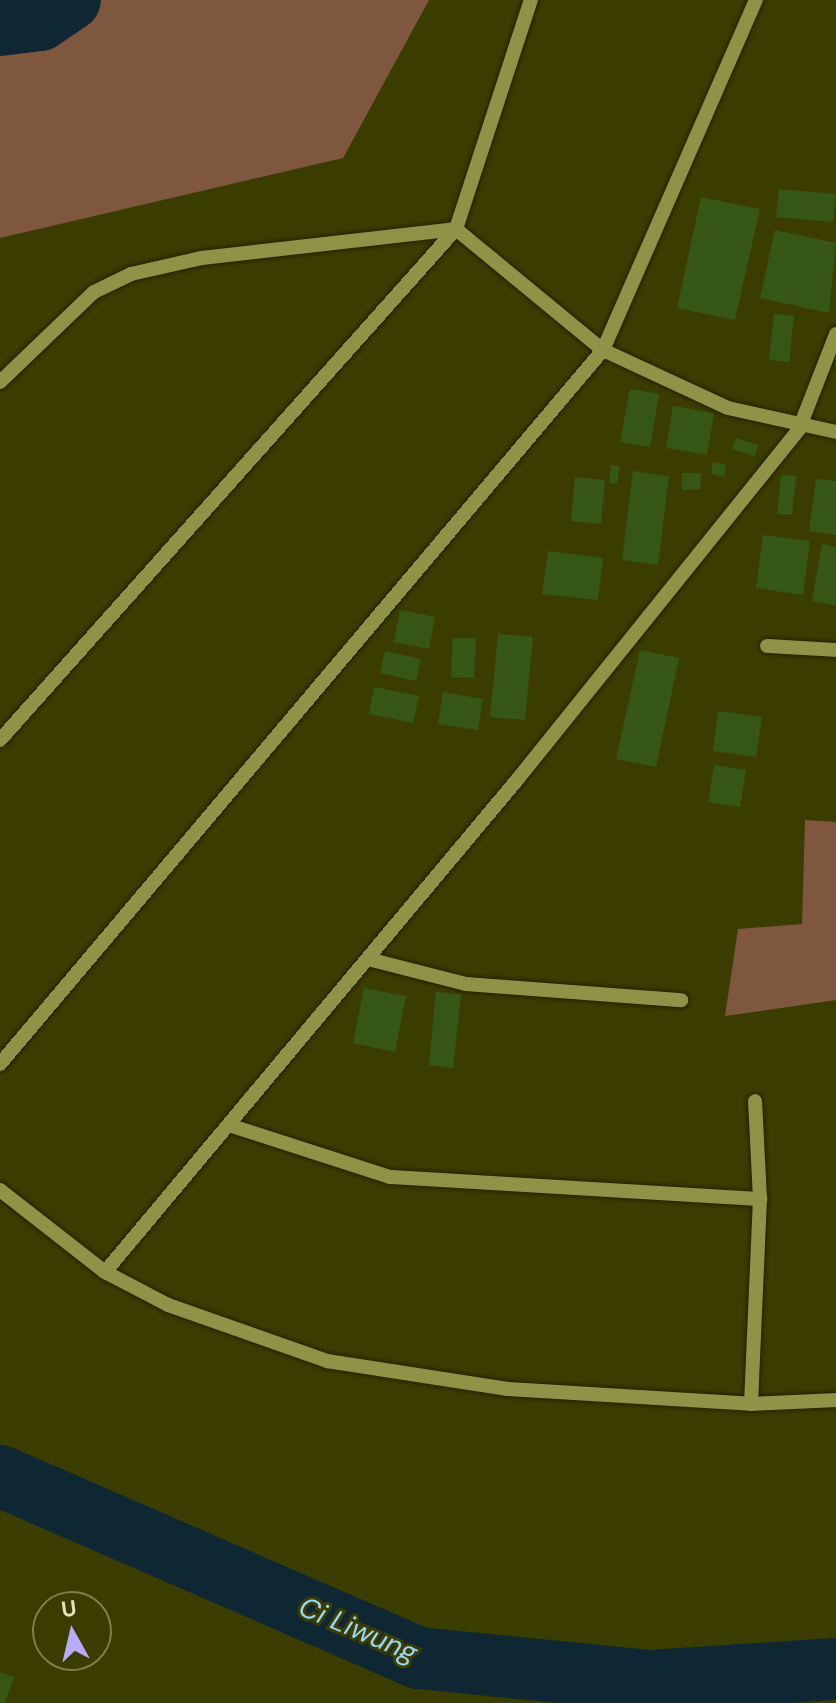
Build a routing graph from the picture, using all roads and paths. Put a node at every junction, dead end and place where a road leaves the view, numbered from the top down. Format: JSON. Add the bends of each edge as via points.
{"nodes":[{"id":1,"x":531,"y":0,"type":"edge"},
{"id":2,"x":756,"y":0,"type":"edge"},
{"id":3,"x":456,"y":229,"type":"junction"},
{"id":4,"x":836,"y":334,"type":"edge"},
{"id":5,"x":603,"y":350,"type":"junction"},
{"id":6,"x":0,"y":382,"type":"edge"},
{"id":7,"x":799,"y":429,"type":"junction"},
{"id":8,"x":836,"y":432,"type":"edge"},
{"id":9,"x":767,"y":646,"type":"dead end"},
{"id":10,"x":836,"y":650,"type":"edge"},
{"id":11,"x":0,"y":740,"type":"edge"},
{"id":12,"x":368,"y":959,"type":"junction"},
{"id":13,"x":681,"y":1000,"type":"dead end"},
{"id":14,"x":0,"y":1064,"type":"edge"},
{"id":15,"x":755,"y":1101,"type":"dead end"},
{"id":16,"x":232,"y":1126,"type":"junction"},
{"id":17,"x":0,"y":1190,"type":"edge"},
{"id":18,"x":760,"y":1199,"type":"junction"},
{"id":19,"x":105,"y":1272,"type":"junction"},
{"id":20,"x":836,"y":1400,"type":"edge"},
{"id":21,"x":751,"y":1404,"type":"junction"}],
"edges":[{"from":1,"to":3,"type":"street"},
{"from":2,"to":5,"type":"street"},
{"from":3,"to":5,"type":"street"},
{"from":3,"to":6,"type":"street","via":[[202,258],[131,274],[94,292]]},
{"from":3,"to":11,"type":"street"},
{"from":4,"to":7,"type":"street"},
{"from":5,"to":7,"type":"street","via":[[728,408]]},
{"from":5,"to":14,"type":"street"},
{"from":7,"to":8,"type":"street"},
{"from":7,"to":12,"type":"street"},
{"from":9,"to":10,"type":"street"},
{"from":12,"to":13,"type":"street","via":[[466,984]]},
{"from":12,"to":16,"type":"street"},
{"from":15,"to":18,"type":"street"},
{"from":16,"to":18,"type":"street","via":[[390,1177]]},
{"from":16,"to":19,"type":"street"},
{"from":17,"to":19,"type":"street"},
{"from":18,"to":21,"type":"street"},
{"from":19,"to":21,"type":"street","via":[[168,1305],[327,1361],[508,1389]]},
{"from":20,"to":21,"type":"street"}]}
